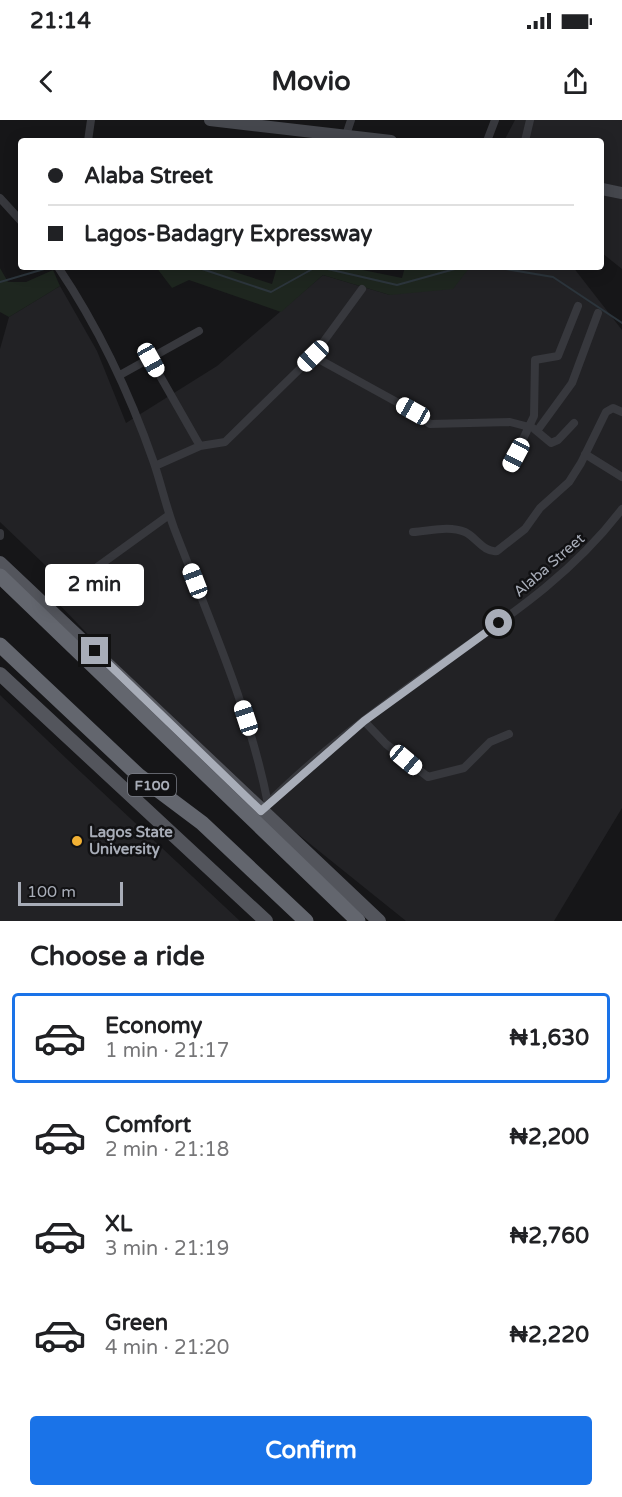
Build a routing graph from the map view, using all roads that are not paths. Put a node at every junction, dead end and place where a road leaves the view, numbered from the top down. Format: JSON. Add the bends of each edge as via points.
{"nodes":[{"id":1,"x":92,"y":120,"type":"edge"},
{"id":2,"x":210,"y":120,"type":"edge"},
{"id":3,"x":351,"y":120,"type":"edge"},
{"id":4,"x":495,"y":120,"type":"edge"},
{"id":5,"x":530,"y":120,"type":"edge"},
{"id":6,"x":346,"y":135,"type":"junction"},
{"id":7,"x":327,"y":137,"type":"edge"},
{"id":8,"x":89,"y":138,"type":"edge"},
{"id":9,"x":368,"y":138,"type":"edge"},
{"id":10,"x":488,"y":138,"type":"edge"},
{"id":11,"x":526,"y":138,"type":"edge"},
{"id":12,"x":604,"y":190,"type":"edge"},
{"id":13,"x":622,"y":194,"type":"edge"},
{"id":14,"x":0,"y":198,"type":"edge"},
{"id":15,"x":18,"y":218,"type":"edge"},
{"id":16,"x":60,"y":270,"type":"edge"},
{"id":17,"x":362,"y":289,"type":"dead end"},
{"id":18,"x":578,"y":306,"type":"dead end"},
{"id":19,"x":598,"y":313,"type":"dead end"},
{"id":20,"x":199,"y":331,"type":"dead end"},
{"id":21,"x":313,"y":356,"type":"junction"},
{"id":22,"x":151,"y":360,"type":"junction"},
{"id":23,"x":120,"y":375,"type":"junction"},
{"id":24,"x":622,"y":411,"type":"edge"},
{"id":25,"x":574,"y":423,"type":"dead end"},
{"id":26,"x":533,"y":429,"type":"junction"},
{"id":27,"x":200,"y":446,"type":"junction"},
{"id":28,"x":585,"y":454,"type":"junction"},
{"id":29,"x":155,"y":466,"type":"junction"},
{"id":30,"x":510,"y":466,"type":"dead end"},
{"id":31,"x":622,"y":477,"type":"edge"},
{"id":32,"x":622,"y":509,"type":"edge"},
{"id":33,"x":169,"y":515,"type":"junction"},
{"id":34,"x":413,"y":532,"type":"dead end"},
{"id":35,"x":0,"y":563,"type":"edge"},
{"id":36,"x":0,"y":576,"type":"edge"},
{"id":37,"x":46,"y":604,"type":"junction"},
{"id":38,"x":0,"y":645,"type":"edge"},
{"id":39,"x":0,"y":674,"type":"edge"},
{"id":40,"x":364,"y":721,"type":"junction"},
{"id":41,"x":509,"y":734,"type":"dead end"},
{"id":42,"x":264,"y":807,"type":"junction"},
{"id":43,"x":267,"y":921,"type":"edge"},
{"id":44,"x":306,"y":921,"type":"edge"},
{"id":45,"x":358,"y":921,"type":"edge"},
{"id":46,"x":379,"y":921,"type":"edge"}],
"edges":[{"from":1,"to":8,"type":"street"},
{"from":2,"to":7,"type":"main road"},
{"from":3,"to":6,"type":"street"},
{"from":4,"to":10,"type":"street"},
{"from":5,"to":11,"type":"street"},
{"from":6,"to":7,"type":"main road"},
{"from":6,"to":9,"type":"main road"},
{"from":12,"to":13,"type":"main road"},
{"from":14,"to":15,"type":"street"},
{"from":16,"to":23,"type":"street"},
{"from":17,"to":21,"type":"street"},
{"from":18,"to":26,"type":"street","via":[[558,356],[535,360]]},
{"from":19,"to":26,"type":"street","via":[[572,383]]},
{"from":20,"to":22,"type":"street"},
{"from":21,"to":26,"type":"street","via":[[430,424],[510,422]]},
{"from":21,"to":27,"type":"street","via":[[225,442]]},
{"from":22,"to":23,"type":"street"},
{"from":22,"to":27,"type":"street"},
{"from":23,"to":29,"type":"street"},
{"from":24,"to":28,"type":"street","via":[[613,408],[606,412]]},
{"from":25,"to":26,"type":"street","via":[[554,443]]},
{"from":26,"to":30,"type":"street"},
{"from":27,"to":29,"type":"street"},
{"from":28,"to":31,"type":"street"},
{"from":28,"to":34,"type":"street","via":[[562,489],[497,552],[457,530]]},
{"from":29,"to":33,"type":"street"},
{"from":32,"to":40,"type":"street","name":"Alaba Street","via":[[593,547],[533,599]]},
{"from":33,"to":37,"type":"street"},
{"from":33,"to":42,"type":"street","via":[[235,682],[258,754]]},
{"from":35,"to":37,"type":"main road"},
{"from":36,"to":45,"type":"highway","number":"F100"},
{"from":37,"to":42,"type":"main road"},
{"from":38,"to":44,"type":"highway","number":"F100","via":[[138,775],[202,823]]},
{"from":39,"to":43,"type":"main road"},
{"from":40,"to":41,"type":"street","via":[[428,777],[464,768],[490,742]]},
{"from":40,"to":42,"type":"street","name":"Alaba Street"},
{"from":42,"to":46,"type":"main road"}]}
